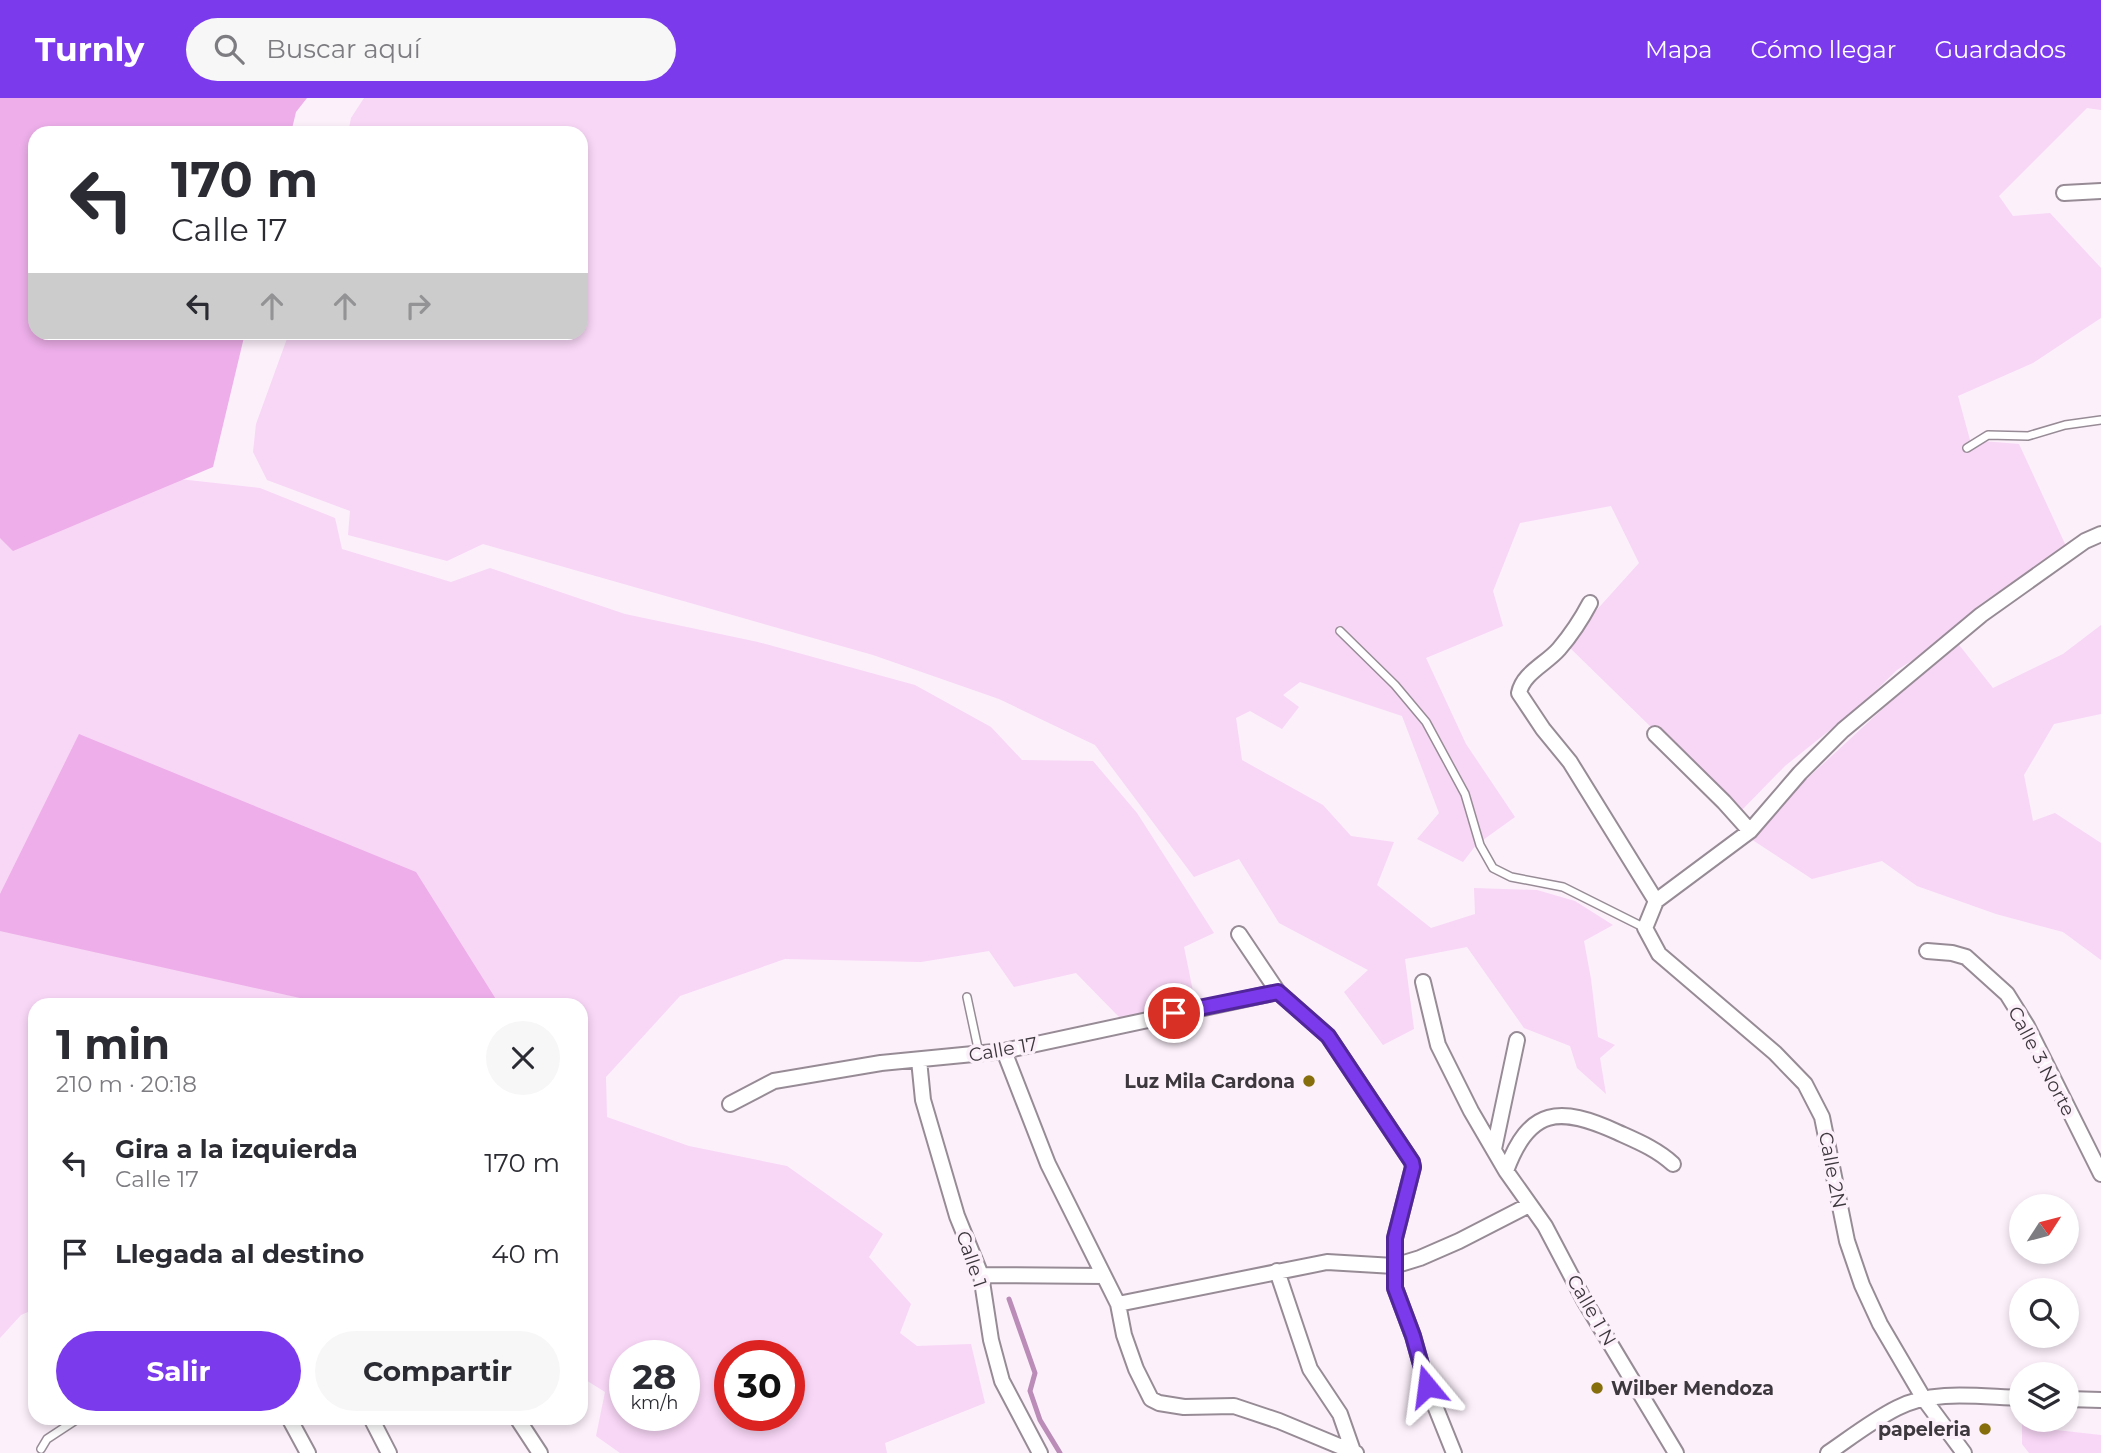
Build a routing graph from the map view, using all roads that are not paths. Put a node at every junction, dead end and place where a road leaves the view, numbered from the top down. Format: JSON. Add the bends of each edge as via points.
{"nodes":[{"id":1,"x":2101,"y":191,"type":"edge"},
{"id":2,"x":2064,"y":193,"type":"dead end"},
{"id":3,"x":2101,"y":420,"type":"edge"},
{"id":4,"x":1967,"y":448,"type":"dead end"},
{"id":5,"x":2101,"y":534,"type":"edge"},
{"id":6,"x":1590,"y":603,"type":"dead end"},
{"id":7,"x":1340,"y":631,"type":"dead end"},
{"id":8,"x":1655,"y":734,"type":"dead end"},
{"id":9,"x":1750,"y":831,"type":"junction"},
{"id":10,"x":1656,"y":901,"type":"junction"},
{"id":11,"x":1645,"y":928,"type":"junction"},
{"id":12,"x":1239,"y":934,"type":"dead end"},
{"id":13,"x":1927,"y":951,"type":"dead end"},
{"id":14,"x":1423,"y":982,"type":"dead end"},
{"id":15,"x":1278,"y":992,"type":"junction"},
{"id":16,"x":967,"y":997,"type":"dead end"},
{"id":17,"x":1517,"y":1040,"type":"dead end"},
{"id":18,"x":1004,"y":1051,"type":"junction"},
{"id":19,"x":979,"y":1054,"type":"junction"},
{"id":20,"x":919,"y":1060,"type":"junction"},
{"id":21,"x":730,"y":1104,"type":"dead end"},
{"id":22,"x":1494,"y":1149,"type":"junction"},
{"id":23,"x":1673,"y":1164,"type":"dead end"},
{"id":24,"x":1506,"y":1171,"type":"junction"},
{"id":25,"x":2101,"y":1174,"type":"edge"},
{"id":26,"x":1529,"y":1205,"type":"junction"},
{"id":27,"x":1394,"y":1266,"type":"junction"},
{"id":28,"x":1277,"y":1271,"type":"junction"},
{"id":29,"x":981,"y":1275,"type":"junction"},
{"id":30,"x":1104,"y":1276,"type":"junction"},
{"id":31,"x":1118,"y":1304,"type":"junction"},
{"id":32,"x":2009,"y":1398,"type":"edge"},
{"id":33,"x":1924,"y":1399,"type":"junction"},
{"id":34,"x":2079,"y":1400,"type":"edge"},
{"id":35,"x":2101,"y":1401,"type":"edge"},
{"id":36,"x":68,"y":1425,"type":"edge"},
{"id":37,"x":293,"y":1425,"type":"edge"},
{"id":38,"x":375,"y":1425,"type":"edge"},
{"id":39,"x":522,"y":1425,"type":"edge"},
{"id":40,"x":41,"y":1449,"type":"dead end"},
{"id":41,"x":1354,"y":1452,"type":"edge"},
{"id":42,"x":309,"y":1453,"type":"edge"},
{"id":43,"x":389,"y":1453,"type":"edge"},
{"id":44,"x":540,"y":1453,"type":"edge"},
{"id":45,"x":1040,"y":1453,"type":"edge"},
{"id":46,"x":1454,"y":1453,"type":"edge"},
{"id":47,"x":1676,"y":1453,"type":"edge"},
{"id":48,"x":1828,"y":1453,"type":"edge"},
{"id":49,"x":1964,"y":1453,"type":"edge"}],
"edges":[{"from":1,"to":2,"type":"street"},
{"from":3,"to":4,"type":"lane","via":[[2028,436],[1988,435]]},
{"from":5,"to":9,"type":"street","via":[[1981,615],[1843,730]]},
{"from":6,"to":10,"type":"street","via":[[1561,647],[1528,676],[1519,693],[1570,762]]},
{"from":7,"to":11,"type":"lane","via":[[1426,722],[1465,794],[1480,845],[1493,868],[1511,877],[1563,887]]},
{"from":8,"to":9,"type":"street"},
{"from":9,"to":10,"type":"street"},
{"from":10,"to":11,"type":"street"},
{"from":11,"to":33,"type":"street","name":"Calle 2N","via":[[1659,954],[1805,1084],[1822,1117],[1847,1241],[1862,1285]]},
{"from":12,"to":15,"type":"street"},
{"from":13,"to":25,"type":"street","name":"Calle 3 Norte","via":[[1966,957],[2007,994]]},
{"from":14,"to":22,"type":"street","name":"Calle 1 N","via":[[1438,1045]]},
{"from":15,"to":18,"type":"street","name":"Calle 17"},
{"from":15,"to":27,"type":"street","via":[[1328,1036],[1412,1162],[1395,1238]]},
{"from":16,"to":19,"type":"lane"},
{"from":17,"to":22,"type":"street"},
{"from":18,"to":19,"type":"street","name":"Calle 17"},
{"from":18,"to":30,"type":"street","via":[[1048,1164]]},
{"from":19,"to":20,"type":"street","name":"Calle 17"},
{"from":20,"to":21,"type":"street","name":"Calle 17","via":[[774,1081]]},
{"from":20,"to":29,"type":"street","name":"Calle 1","via":[[926,1113],[957,1216]]},
{"from":22,"to":24,"type":"street","name":"Calle 1 N"},
{"from":23,"to":24,"type":"street","via":[[1606,1127],[1579,1116],[1562,1115],[1534,1125],[1518,1144]]},
{"from":24,"to":26,"type":"street","name":"Calle 1 N"},
{"from":26,"to":27,"type":"street","via":[[1459,1241]]},
{"from":26,"to":47,"type":"street","name":"Calle 1 N"},
{"from":27,"to":28,"type":"street","via":[[1327,1262]]},
{"from":27,"to":46,"type":"street","via":[[1395,1288]]},
{"from":28,"to":31,"type":"street"},
{"from":28,"to":41,"type":"street","via":[[1310,1369],[1340,1414]]},
{"from":29,"to":30,"type":"street"},
{"from":29,"to":45,"type":"street","name":"Calle 1","via":[[1002,1381]]},
{"from":30,"to":31,"type":"street"},
{"from":31,"to":41,"type":"street","via":[[1124,1335],[1151,1399],[1184,1407],[1234,1406]]},
{"from":32,"to":33,"type":"street"},
{"from":33,"to":48,"type":"street","via":[[1898,1407]]},
{"from":33,"to":49,"type":"street","name":"Calle 2N"},
{"from":34,"to":35,"type":"street"},
{"from":36,"to":40,"type":"lane","via":[[47,1439]]},
{"from":37,"to":42,"type":"street"},
{"from":38,"to":43,"type":"street"},
{"from":39,"to":44,"type":"street"}]}
